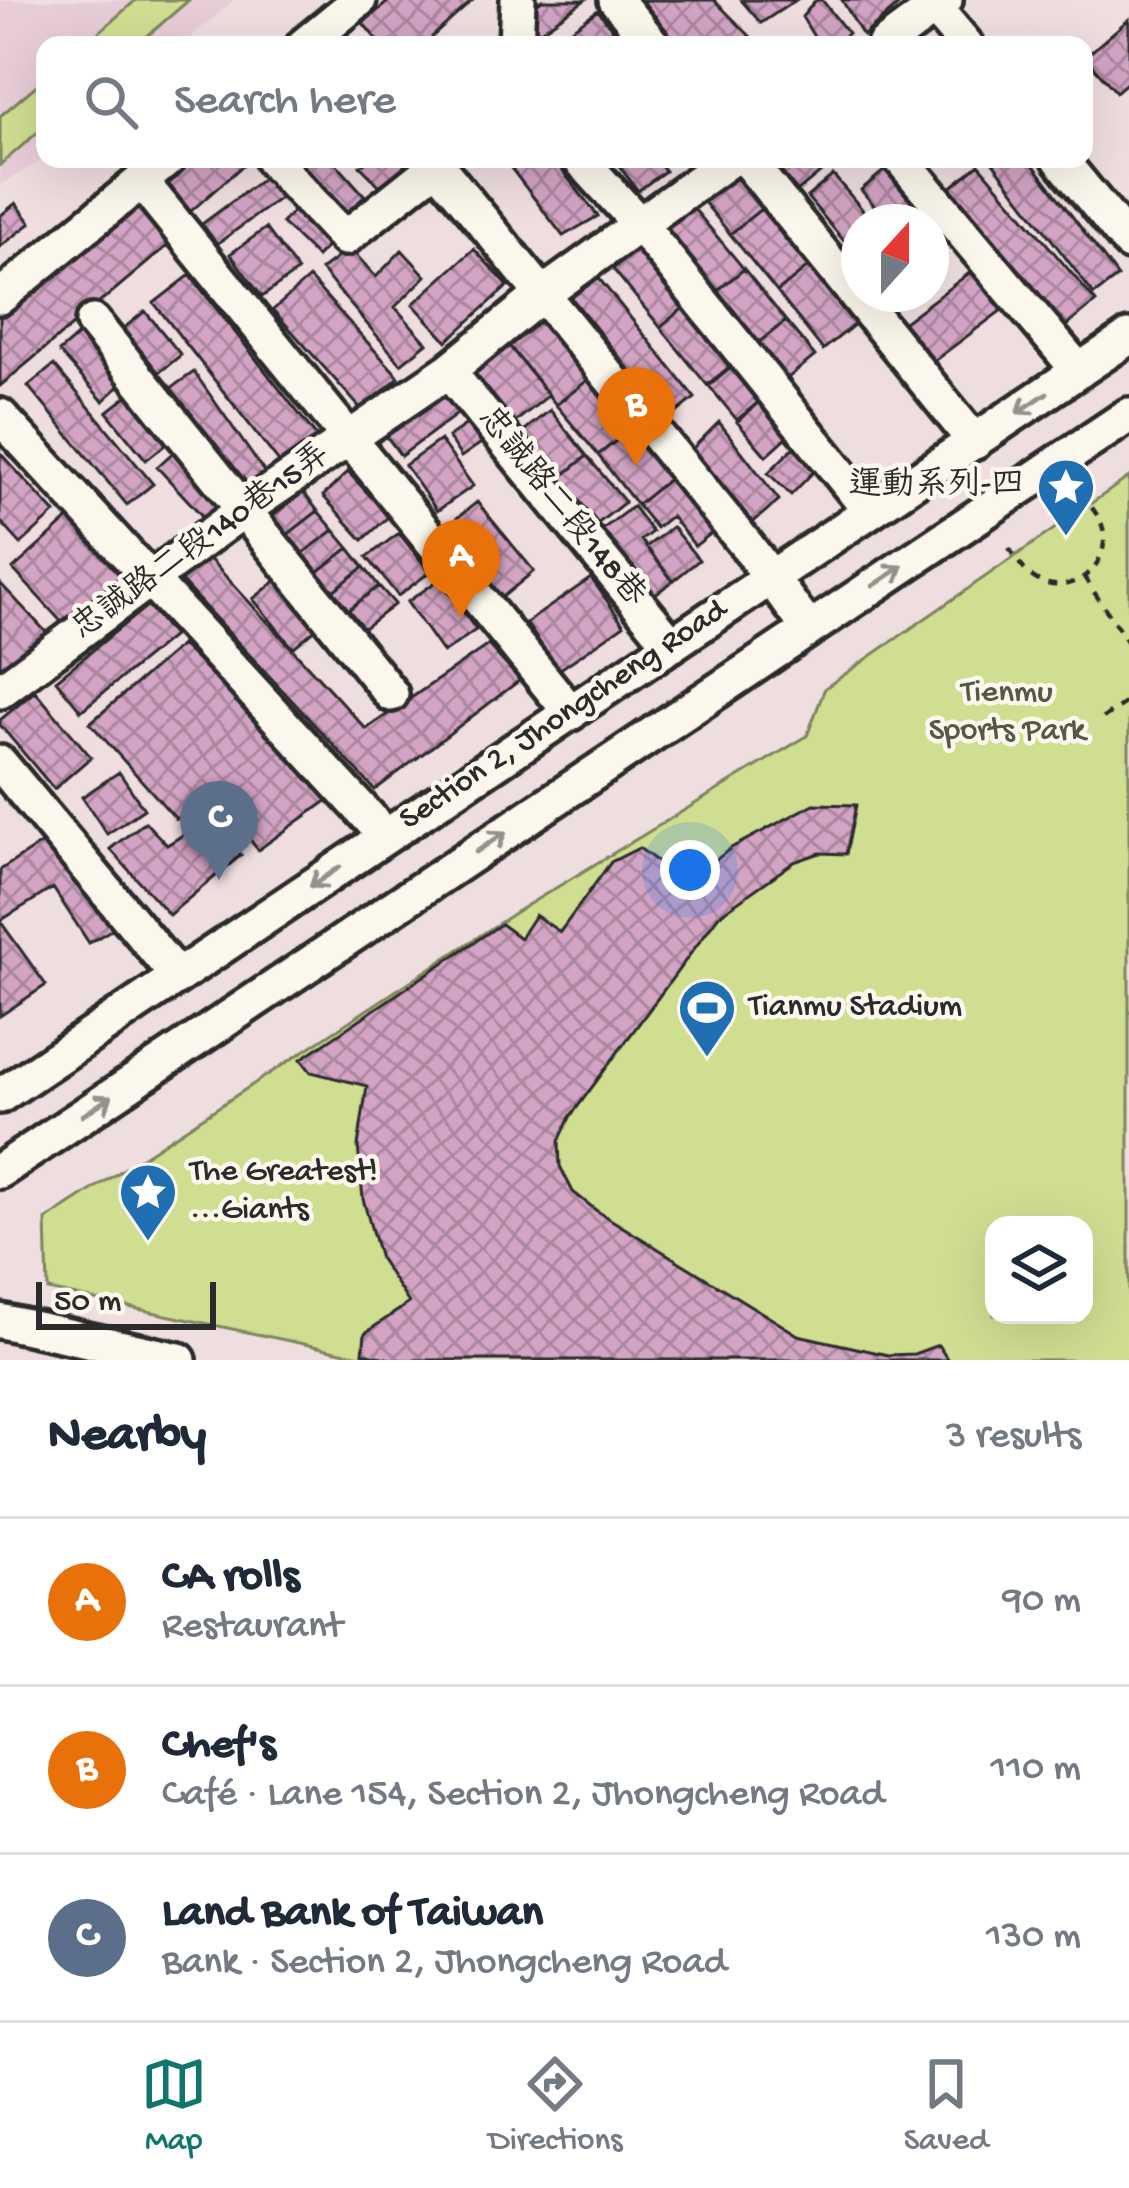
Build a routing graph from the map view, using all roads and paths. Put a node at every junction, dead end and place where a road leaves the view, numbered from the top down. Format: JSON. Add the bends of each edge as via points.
{"nodes":[{"id":1,"x":359,"y":0,"type":"edge"},
{"id":2,"x":518,"y":0,"type":"edge"},
{"id":3,"x":616,"y":0,"type":"edge"},
{"id":4,"x":936,"y":2,"type":"edge"},
{"id":5,"x":326,"y":36,"type":"edge"},
{"id":6,"x":516,"y":36,"type":"edge"},
{"id":7,"x":646,"y":36,"type":"edge"},
{"id":8,"x":895,"y":36,"type":"edge"},
{"id":9,"x":960,"y":36,"type":"edge"},
{"id":10,"x":157,"y":168,"type":"edge"},
{"id":11,"x":279,"y":168,"type":"edge"},
{"id":12,"x":428,"y":168,"type":"edge"},
{"id":13,"x":440,"y":168,"type":"edge"},
{"id":14,"x":588,"y":168,"type":"edge"},
{"id":15,"x":718,"y":168,"type":"edge"},
{"id":16,"x":753,"y":168,"type":"edge"},
{"id":17,"x":910,"y":168,"type":"edge"},
{"id":18,"x":1067,"y":168,"type":"edge"},
{"id":19,"x":141,"y":181,"type":"junction"},
{"id":20,"x":641,"y":226,"type":"junction"},
{"id":21,"x":1129,"y":243,"type":"edge"},
{"id":22,"x":543,"y":294,"type":"junction"},
{"id":23,"x":0,"y":297,"type":"edge"},
{"id":24,"x":93,"y":322,"type":"dead end"},
{"id":25,"x":1129,"y":337,"type":"edge"},
{"id":26,"x":448,"y":371,"type":"junction"},
{"id":27,"x":1079,"y":371,"type":"junction"},
{"id":28,"x":1129,"y":415,"type":"edge"},
{"id":29,"x":0,"y":416,"type":"edge"},
{"id":30,"x":347,"y":439,"type":"junction"},
{"id":31,"x":975,"y":442,"type":"junction"},
{"id":32,"x":1083,"y":496,"type":"dead end"},
{"id":33,"x":245,"y":509,"type":"junction"},
{"id":34,"x":870,"y":511,"type":"junction"},
{"id":35,"x":1009,"y":548,"type":"dead end"},
{"id":36,"x":770,"y":576,"type":"junction"},
{"id":37,"x":1084,"y":577,"type":"junction"},
{"id":38,"x":148,"y":580,"type":"junction"},
{"id":39,"x":809,"y":629,"type":"junction"},
{"id":40,"x":1129,"y":644,"type":"edge"},
{"id":41,"x":672,"y":645,"type":"junction"},
{"id":42,"x":0,"y":691,"type":"edge"},
{"id":43,"x":391,"y":694,"type":"dead end"},
{"id":44,"x":1129,"y":700,"type":"edge"},
{"id":45,"x":571,"y":713,"type":"junction"},
{"id":46,"x":1102,"y":718,"type":"dead end"},
{"id":47,"x":0,"y":763,"type":"edge"},
{"id":48,"x":386,"y":836,"type":"junction"},
{"id":49,"x":177,"y":976,"type":"junction"},
{"id":50,"x":0,"y":1096,"type":"edge"},
{"id":51,"x":0,"y":1171,"type":"edge"},
{"id":52,"x":0,"y":1321,"type":"edge"},
{"id":53,"x":179,"y":1360,"type":"edge"}],
"edges":[{"from":1,"to":5,"type":"street"},
{"from":2,"to":6,"type":"street"},
{"from":3,"to":7,"type":"street"},
{"from":4,"to":8,"type":"street"},
{"from":4,"to":9,"type":"street"},
{"from":10,"to":19,"type":"street"},
{"from":11,"to":12,"type":"street","via":[[345,238]]},
{"from":13,"to":22,"type":"street"},
{"from":14,"to":20,"type":"street"},
{"from":15,"to":20,"type":"street","name":"忠誠路二段140巷15弄"},
{"from":16,"to":31,"type":"street"},
{"from":17,"to":27,"type":"street"},
{"from":18,"to":21,"type":"street"},
{"from":19,"to":23,"type":"street"},
{"from":19,"to":30,"type":"street"},
{"from":20,"to":22,"type":"street","name":"忠誠路二段140巷15弄"},
{"from":20,"to":34,"type":"street"},
{"from":22,"to":26,"type":"street","name":"忠誠路二段140巷15弄"},
{"from":22,"to":36,"type":"street"},
{"from":24,"to":33,"type":"street"},
{"from":25,"to":27,"type":"street","name":"Section 2, Jhongcheng Road"},
{"from":26,"to":30,"type":"street","name":"忠誠路二段140巷15弄"},
{"from":26,"to":41,"type":"street","name":"忠誠路二段148巷"},
{"from":27,"to":31,"type":"street","name":"Section 2, Jhongcheng Road","one_way":true},
{"from":39,"to":28,"type":"street","name":"Section 2, Jhongcheng Road","one_way":true},
{"from":29,"to":38,"type":"street"},
{"from":30,"to":33,"type":"street","name":"忠誠路二段140巷15弄"},
{"from":30,"to":45,"type":"street"},
{"from":31,"to":34,"type":"street","name":"Section 2, Jhongcheng Road"},
{"from":32,"to":37,"type":"path","via":[[1105,536],[1100,560]]},
{"from":33,"to":38,"type":"street","name":"忠誠路二段140巷15弄"},
{"from":33,"to":43,"type":"street"},
{"from":34,"to":36,"type":"street","name":"Section 2, Jhongcheng Road"},
{"from":35,"to":37,"type":"path","via":[[1039,581],[1062,585]]},
{"from":36,"to":39,"type":"street"},
{"from":36,"to":41,"type":"street","name":"Section 2, Jhongcheng Road"},
{"from":37,"to":40,"type":"path"},
{"from":38,"to":42,"type":"street","name":"忠誠路二段140巷15弄"},
{"from":38,"to":48,"type":"street"},
{"from":51,"to":39,"type":"street","name":"Section 2, Jhongcheng Road","one_way":true},
{"from":41,"to":45,"type":"street","name":"Section 2, Jhongcheng Road"},
{"from":44,"to":46,"type":"path"},
{"from":45,"to":48,"type":"street","name":"Section 2, Jhongcheng Road"},
{"from":47,"to":49,"type":"street"},
{"from":48,"to":49,"type":"street","name":"Section 2, Jhongcheng Road","one_way":true},
{"from":49,"to":50,"type":"street","name":"Section 2, Jhongcheng Road"},
{"from":52,"to":53,"type":"street"}]}
